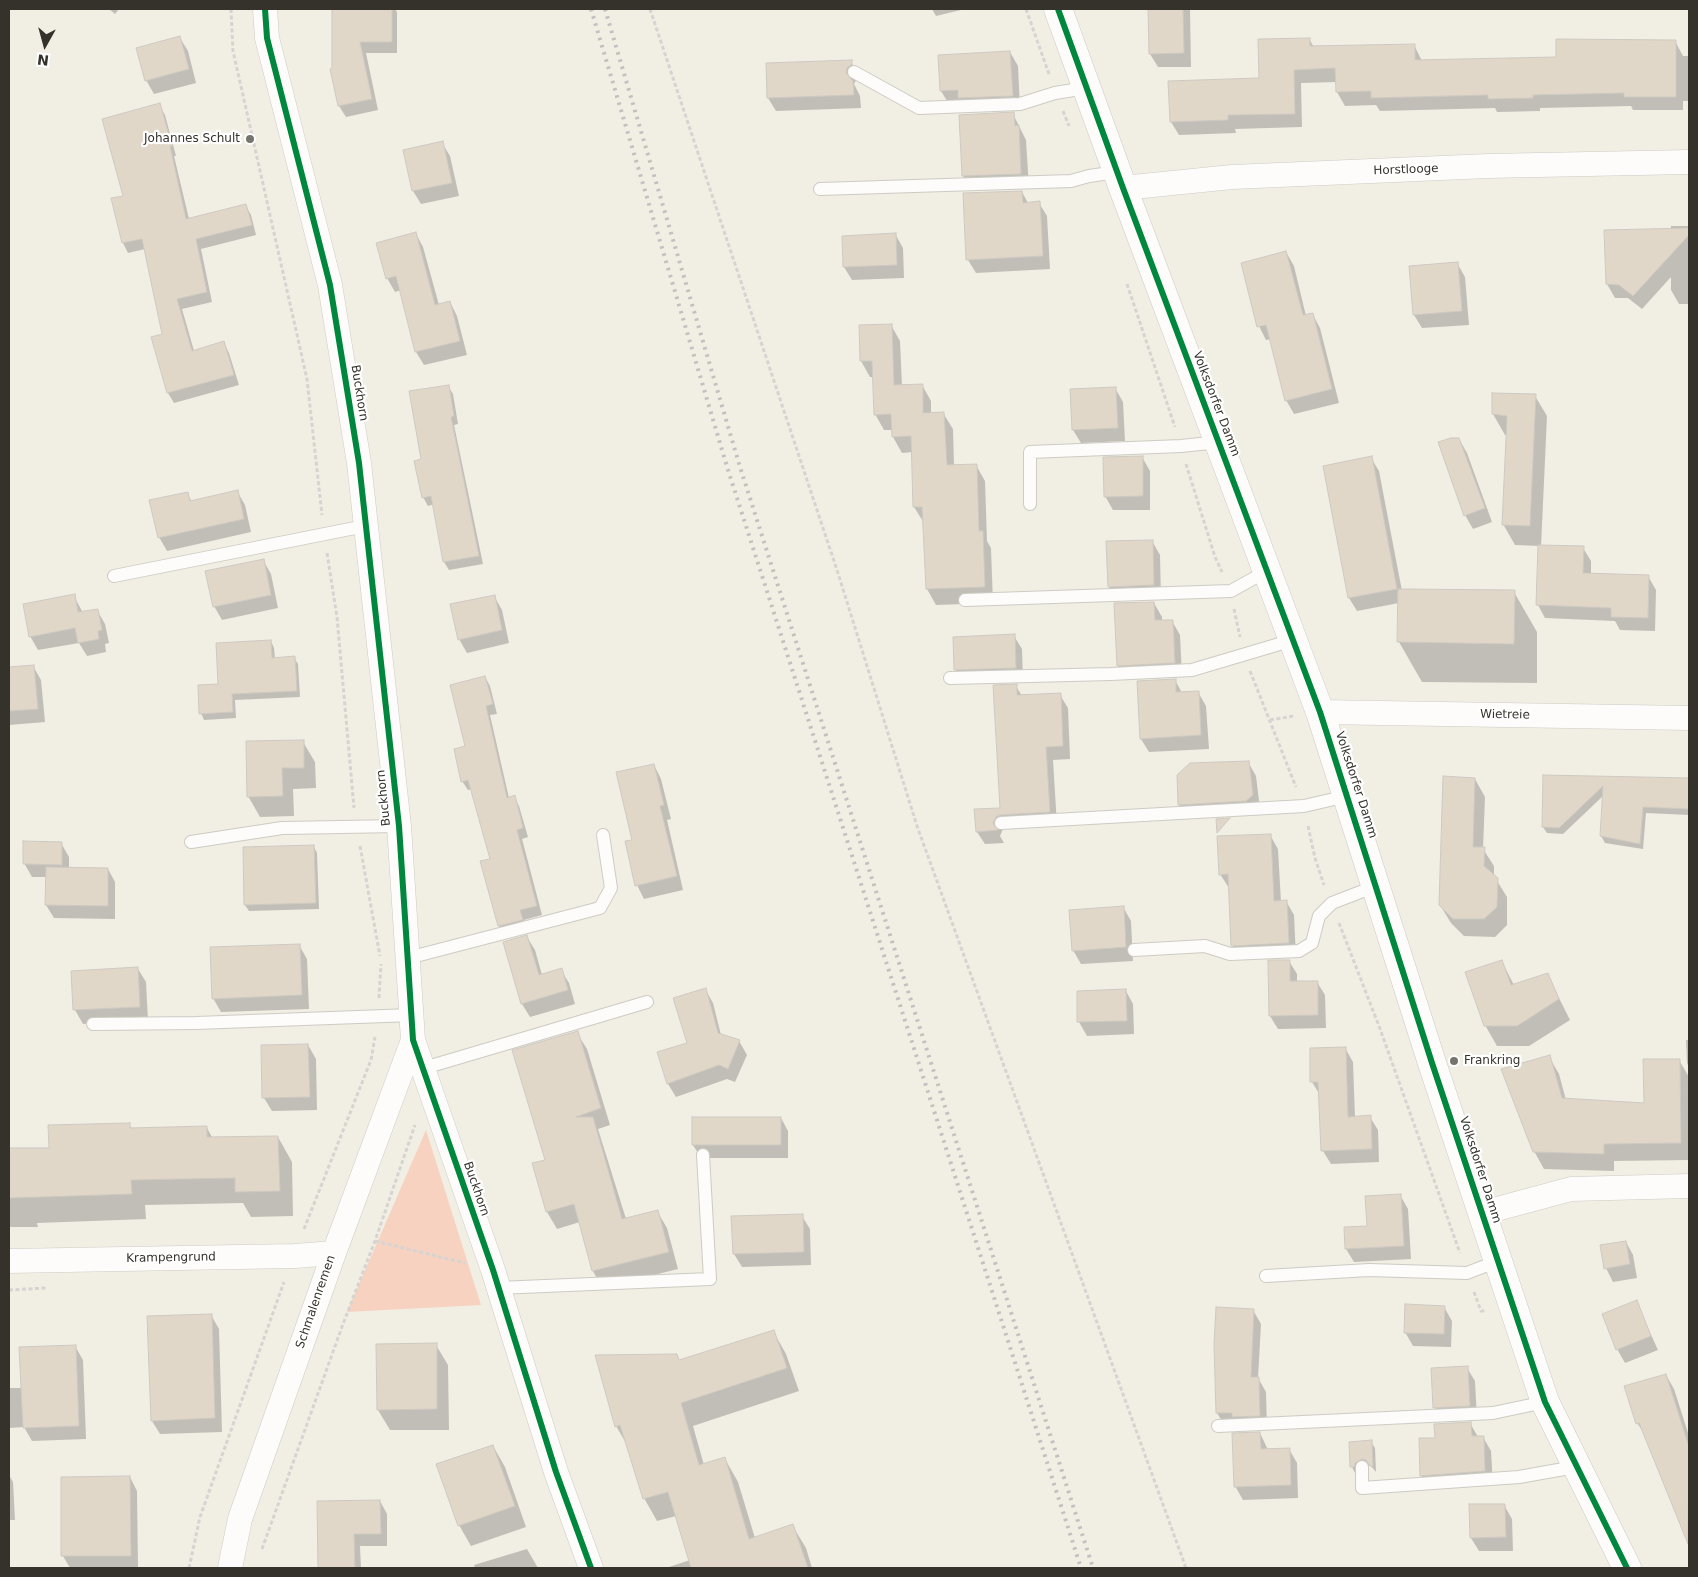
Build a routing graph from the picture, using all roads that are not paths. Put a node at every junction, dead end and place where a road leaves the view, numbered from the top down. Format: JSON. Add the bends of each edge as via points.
{"nodes":[{"id":1,"x":265,"y":9,"type":"edge"},
{"id":2,"x":1058,"y":9,"type":"edge"},
{"id":3,"x":854,"y":72,"type":"dead end"},
{"id":4,"x":1086,"y":88,"type":"junction"},
{"id":5,"x":1689,"y":162,"type":"edge"},
{"id":6,"x":1120,"y":180,"type":"junction"},
{"id":7,"x":820,"y":189,"type":"dead end"},
{"id":8,"x":1219,"y":442,"type":"junction"},
{"id":9,"x":1030,"y":504,"type":"dead end"},
{"id":10,"x":366,"y":526,"type":"junction"},
{"id":11,"x":1267,"y":571,"type":"junction"},
{"id":12,"x":114,"y":576,"type":"dead end"},
{"id":13,"x":966,"y":600,"type":"dead end"},
{"id":14,"x":1293,"y":640,"type":"junction"},
{"id":15,"x":950,"y":678,"type":"dead end"},
{"id":16,"x":1320,"y":712,"type":"junction"},
{"id":17,"x":1689,"y":718,"type":"edge"},
{"id":18,"x":1347,"y":796,"type":"junction"},
{"id":19,"x":1001,"y":823,"type":"dead end"},
{"id":20,"x":399,"y":826,"type":"junction"},
{"id":21,"x":603,"y":836,"type":"dead end"},
{"id":22,"x":191,"y":842,"type":"dead end"},
{"id":23,"x":1376,"y":886,"type":"junction"},
{"id":24,"x":1134,"y":950,"type":"dead end"},
{"id":25,"x":408,"y":958,"type":"junction"},
{"id":26,"x":647,"y":1002,"type":"dead end"},
{"id":27,"x":412,"y":1015,"type":"junction"},
{"id":28,"x":93,"y":1024,"type":"dead end"},
{"id":29,"x":413,"y":1040,"type":"junction"},
{"id":30,"x":426,"y":1076,"type":"junction"},
{"id":31,"x":703,"y":1155,"type":"dead end"},
{"id":32,"x":1689,"y":1186,"type":"edge"},
{"id":33,"x":1482,"y":1214,"type":"junction"},
{"id":34,"x":334,"y":1253,"type":"junction"},
{"id":35,"x":9,"y":1261,"type":"edge"},
{"id":36,"x":1498,"y":1261,"type":"junction"},
{"id":37,"x":1266,"y":1276,"type":"dead end"},
{"id":38,"x":495,"y":1279,"type":"junction"},
{"id":39,"x":1544,"y":1402,"type":"junction"},
{"id":40,"x":1218,"y":1426,"type":"dead end"},
{"id":41,"x":1362,"y":1467,"type":"dead end"},
{"id":42,"x":1576,"y":1467,"type":"junction"},
{"id":43,"x":230,"y":1568,"type":"edge"},
{"id":44,"x":590,"y":1568,"type":"edge"},
{"id":45,"x":1627,"y":1568,"type":"edge"}],
"edges":[{"from":1,"to":10,"type":"street","name":"Buckhorn","via":[[267,38],[330,285]]},
{"from":2,"to":4,"type":"main road","name":"Volksdorfer Damm"},
{"from":3,"to":4,"type":"lane","via":[[919,108],[1020,104]]},
{"from":4,"to":6,"type":"main road","name":"Volksdorfer Damm"},
{"from":5,"to":6,"type":"street","name":"Horstlooge"},
{"from":6,"to":7,"type":"lane","via":[[1089,176],[1071,181]]},
{"from":6,"to":8,"type":"main road","name":"Volksdorfer Damm"},
{"from":8,"to":9,"type":"lane","via":[[1030,452]]},
{"from":8,"to":11,"type":"main road","name":"Volksdorfer Damm"},
{"from":10,"to":12,"type":"lane"},
{"from":10,"to":20,"type":"street","name":"Buckhorn"},
{"from":11,"to":13,"type":"lane","via":[[1231,591]]},
{"from":11,"to":14,"type":"main road","name":"Volksdorfer Damm"},
{"from":14,"to":15,"type":"lane","via":[[1192,670]]},
{"from":14,"to":16,"type":"main road","name":"Volksdorfer Damm"},
{"from":16,"to":17,"type":"street","name":"Wietreie"},
{"from":16,"to":18,"type":"main road","name":"Volksdorfer Damm"},
{"from":18,"to":19,"type":"lane","via":[[1304,806]]},
{"from":18,"to":23,"type":"main road","name":"Volksdorfer Damm"},
{"from":20,"to":22,"type":"lane","via":[[282,828]]},
{"from":20,"to":25,"type":"street","name":"Buckhorn"},
{"from":21,"to":25,"type":"lane","via":[[611,888],[600,908]]},
{"from":23,"to":24,"type":"lane","via":[[1332,903],[1319,916],[1312,943],[1299,951],[1230,954],[1205,946]]},
{"from":23,"to":33,"type":"main road","name":"Volksdorfer Damm"},
{"from":25,"to":27,"type":"street","name":"Buckhorn"},
{"from":26,"to":30,"type":"lane"},
{"from":27,"to":28,"type":"lane"},
{"from":27,"to":29,"type":"street","name":"Buckhorn"},
{"from":29,"to":30,"type":"street","name":"Buckhorn"},
{"from":29,"to":34,"type":"street","name":"Schmalenremen"},
{"from":30,"to":38,"type":"street","name":"Buckhorn"},
{"from":31,"to":38,"type":"lane","via":[[710,1279]]},
{"from":32,"to":33,"type":"street","via":[[1571,1189]]},
{"from":33,"to":36,"type":"main road","name":"Volksdorfer Damm"},
{"from":34,"to":35,"type":"street","name":"Krampengrund"},
{"from":34,"to":43,"type":"street","name":"Schmalenremen","via":[[240,1519]]},
{"from":36,"to":37,"type":"lane","via":[[1467,1274],[1369,1270]]},
{"from":36,"to":39,"type":"main road","name":"Volksdorfer Damm"},
{"from":38,"to":44,"type":"street","name":"Buckhorn"},
{"from":39,"to":40,"type":"lane","via":[[1493,1413]]},
{"from":39,"to":42,"type":"main road","name":"Volksdorfer Damm"},
{"from":41,"to":42,"type":"lane","via":[[1362,1488],[1518,1477]]},
{"from":42,"to":45,"type":"main road","name":"Volksdorfer Damm"}]}
